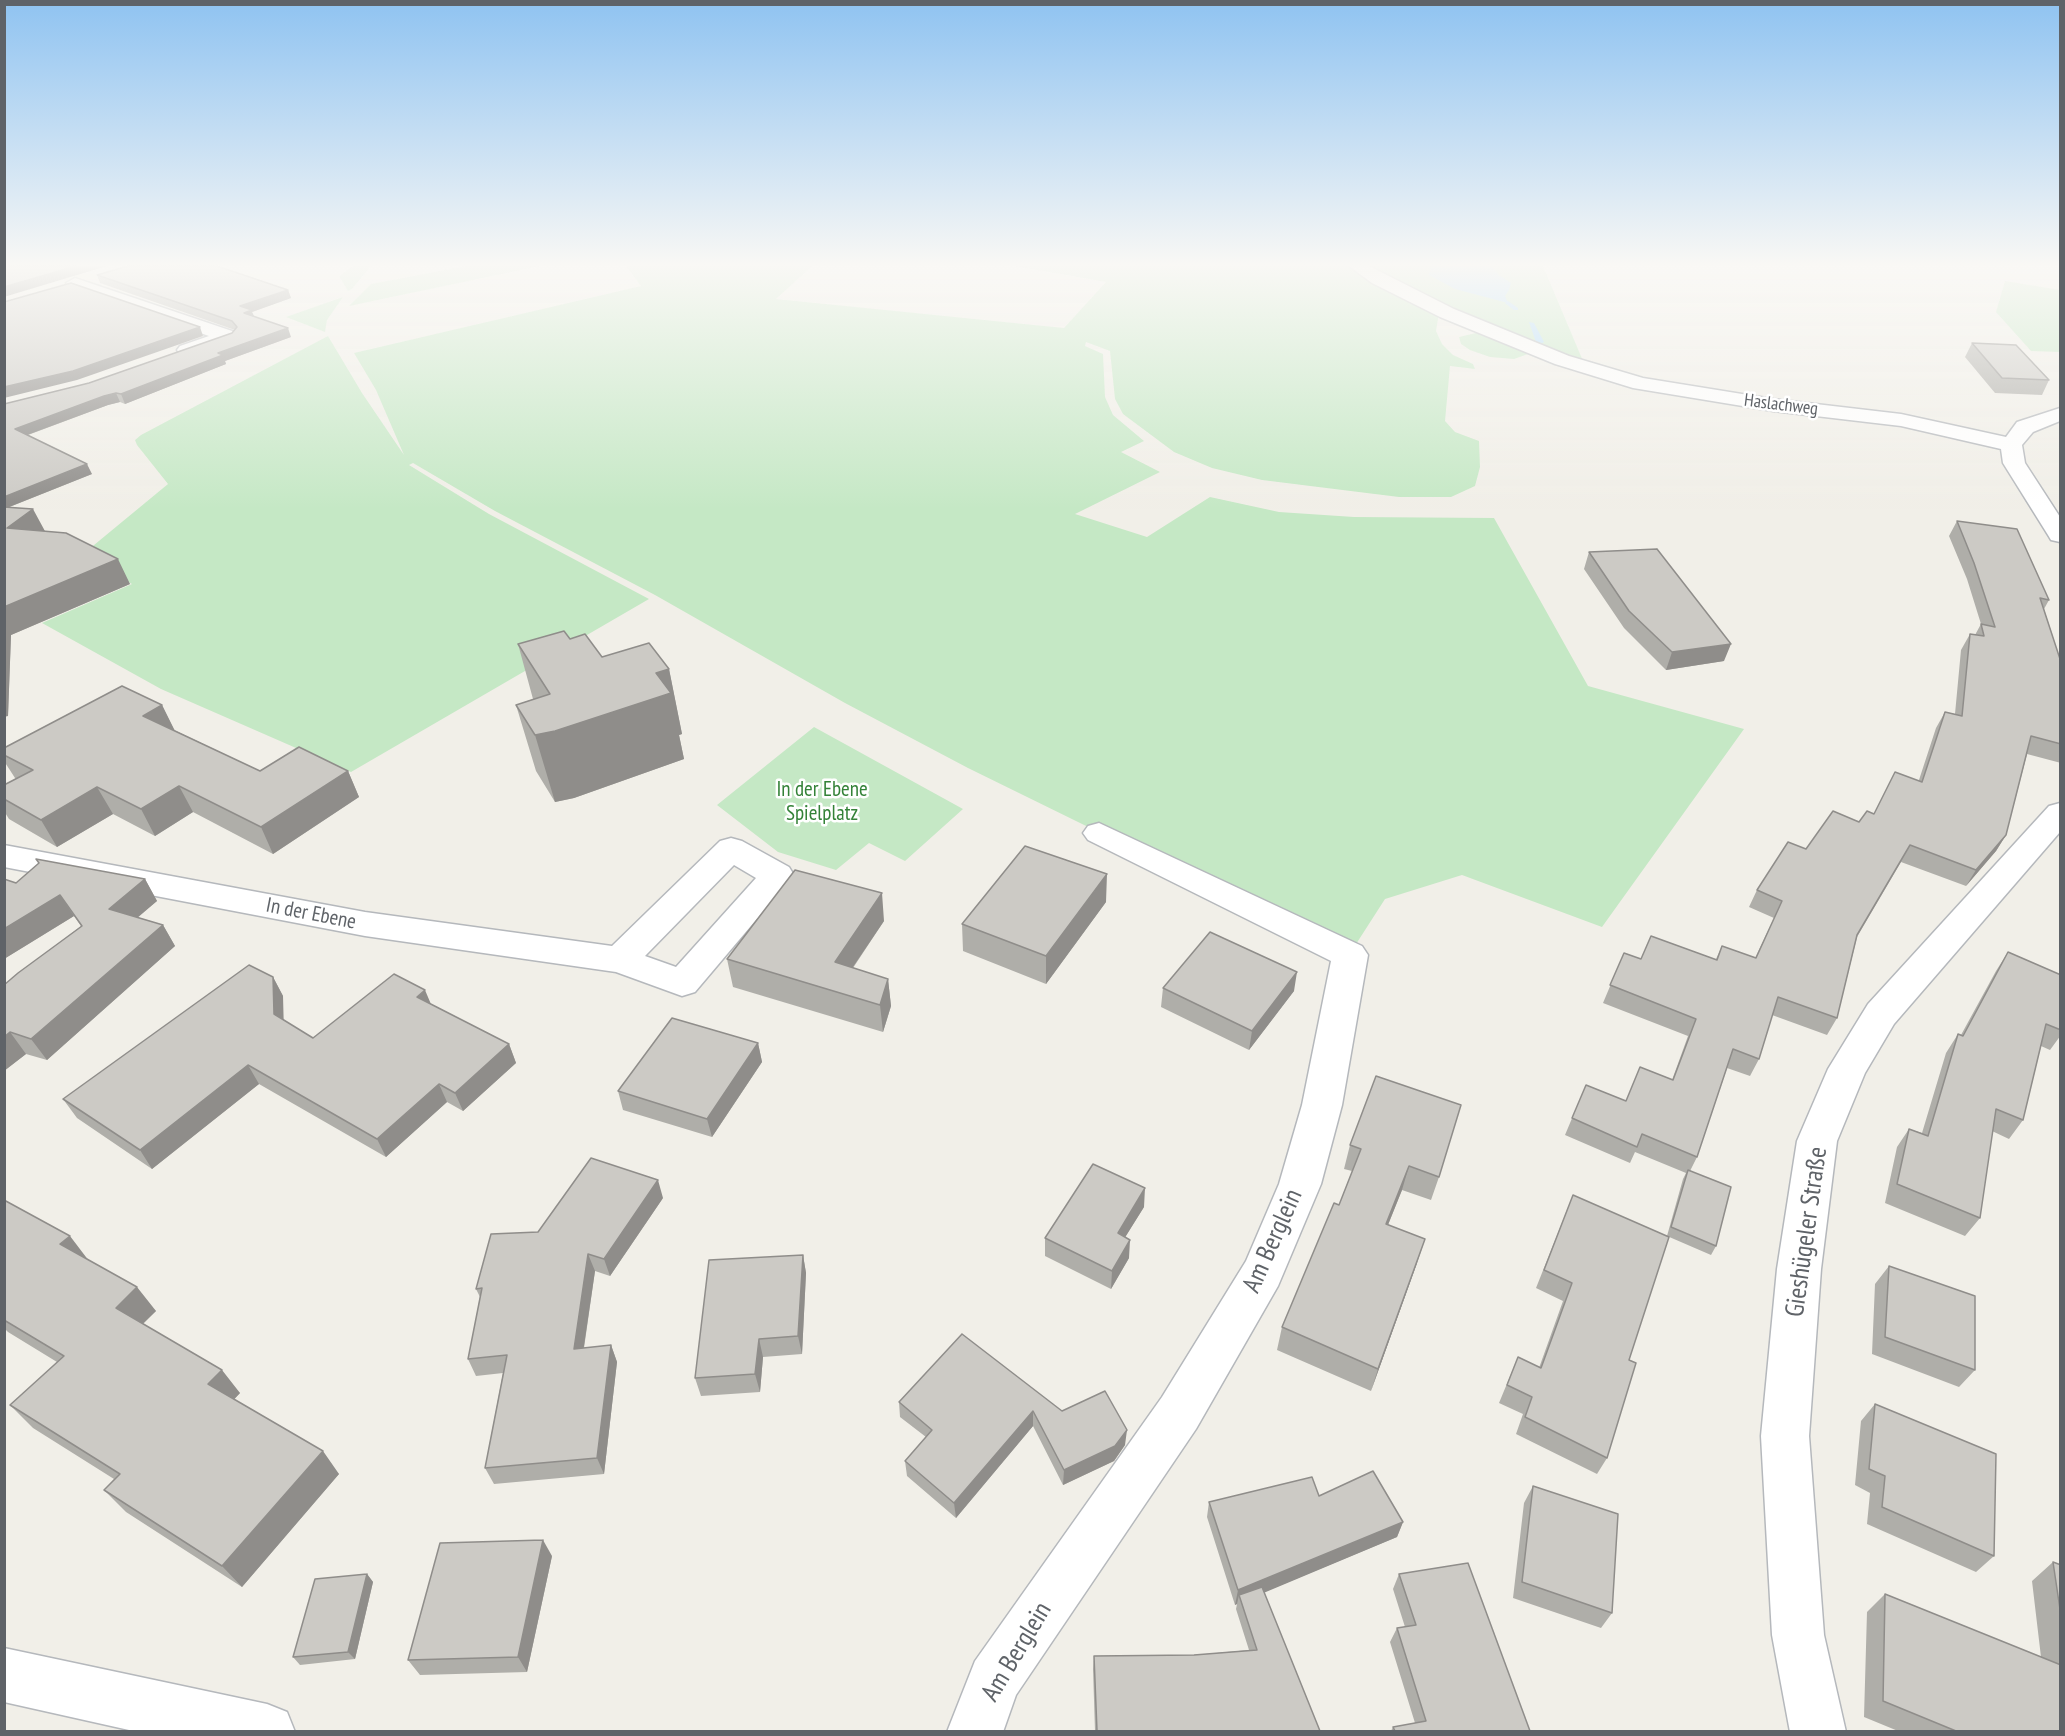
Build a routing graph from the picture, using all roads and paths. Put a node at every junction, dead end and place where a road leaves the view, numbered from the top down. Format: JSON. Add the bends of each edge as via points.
{"nodes":[{"id":1,"x":197,"y":347,"type":"edge"},
{"id":2,"x":1530,"y":347,"type":"edge"},
{"id":3,"x":172,"y":356,"type":"edge"},
{"id":4,"x":2061,"y":414,"type":"edge"},
{"id":5,"x":2011,"y":445,"type":"junction"},
{"id":6,"x":2061,"y":535,"type":"edge"},
{"id":7,"x":2061,"y":813,"type":"edge"},
{"id":8,"x":1099,"y":833,"type":"dead end"},
{"id":9,"x":4,"y":856,"type":"edge"},
{"id":10,"x":620,"y":960,"type":"dead end"},
{"id":11,"x":4,"y":1675,"type":"edge"},
{"id":12,"x":267,"y":1731,"type":"edge"},
{"id":13,"x":975,"y":1731,"type":"edge"},
{"id":14,"x":1818,"y":1731,"type":"edge"}],
"edges":[{"from":1,"to":3,"type":"street"},
{"from":2,"to":5,"type":"street","name":"Haslachweg","via":[[1640,384],[1901,420]]},
{"from":4,"to":5,"type":"street","via":[[2025,427]]},
{"from":5,"to":6,"type":"street","via":[[2014,463]]},
{"from":7,"to":14,"type":"street","name":"Gieshügeler Straße","via":[[1881,1014],[1847,1069],[1817,1141],[1799,1269],[1785,1436],[1798,1635]]},
{"from":8,"to":13,"type":"street","name":"Am Berglein","via":[[1350,955],[1347,978],[1322,1105],[1300,1184],[1263,1272],[1179,1413],[994,1680]]},
{"from":9,"to":10,"type":"street","name":"In der Ebene","via":[[365,924]]},
{"from":11,"to":12,"type":"street"}]}
